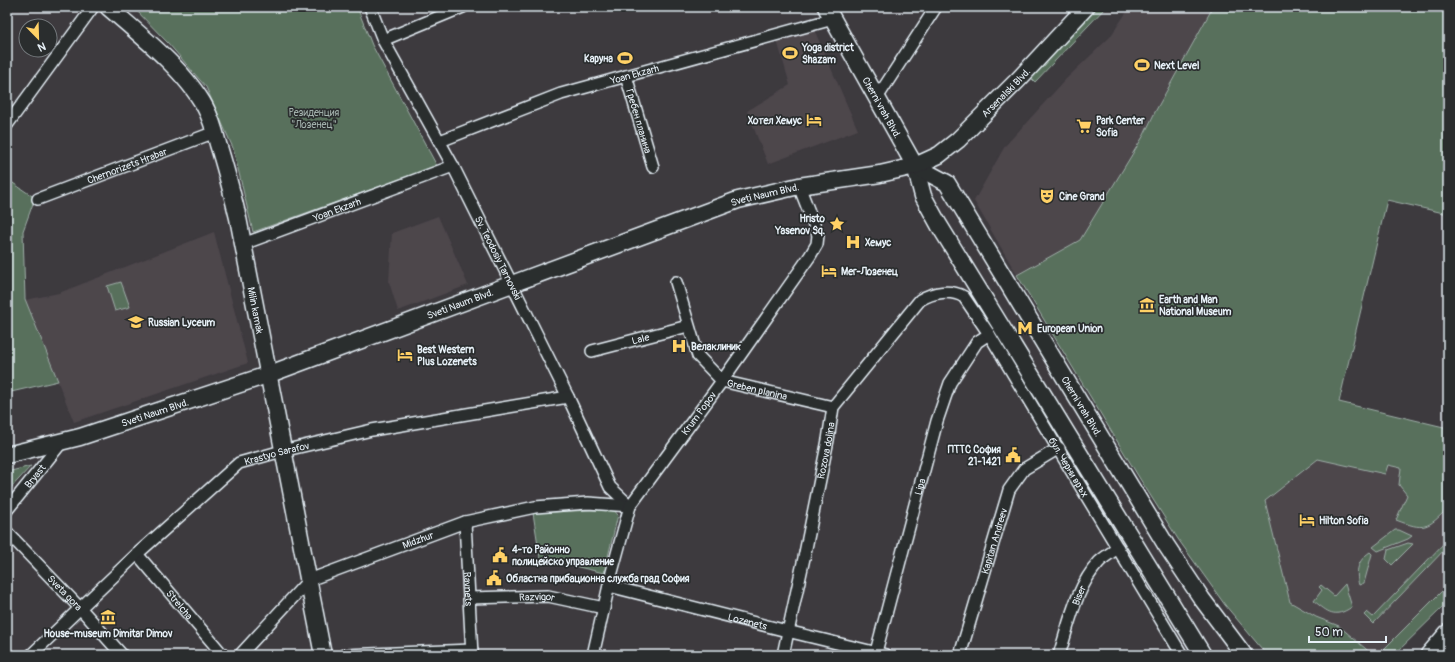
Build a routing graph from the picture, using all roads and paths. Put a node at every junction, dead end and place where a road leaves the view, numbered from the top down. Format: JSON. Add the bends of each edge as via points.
{"nodes":[{"id":1,"x":93,"y":7,"type":"edge"},
{"id":2,"x":108,"y":7,"type":"edge"},
{"id":3,"x":370,"y":7,"type":"edge"},
{"id":4,"x":463,"y":7,"type":"edge"},
{"id":5,"x":936,"y":7,"type":"edge"},
{"id":6,"x":1086,"y":7,"type":"edge"},
{"id":7,"x":830,"y":13,"type":"edge"},
{"id":8,"x":383,"y":40,"type":"junction"},
{"id":9,"x":626,"y":76,"type":"junction"},
{"id":10,"x":877,"y":98,"type":"junction"},
{"id":11,"x":7,"y":125,"type":"edge"},
{"id":12,"x":215,"y":132,"type":"junction"},
{"id":13,"x":440,"y":141,"type":"junction"},
{"id":14,"x":454,"y":166,"type":"junction"},
{"id":15,"x":916,"y":166,"type":"junction"},
{"id":16,"x":653,"y":167,"type":"dead end"},
{"id":17,"x":799,"y":186,"type":"junction"},
{"id":18,"x":38,"y":199,"type":"dead end"},
{"id":19,"x":243,"y":244,"type":"junction"},
{"id":20,"x":676,"y":282,"type":"dead end"},
{"id":21,"x":513,"y":285,"type":"junction"},
{"id":22,"x":688,"y":326,"type":"junction"},
{"id":23,"x":989,"y":334,"type":"junction"},
{"id":24,"x":592,"y":351,"type":"dead end"},
{"id":25,"x":267,"y":375,"type":"junction"},
{"id":26,"x":722,"y":381,"type":"junction"},
{"id":27,"x":568,"y":397,"type":"junction"},
{"id":28,"x":833,"y":407,"type":"junction"},
{"id":29,"x":62,"y":442,"type":"junction"},
{"id":30,"x":1059,"y":448,"type":"junction"},
{"id":31,"x":282,"y":451,"type":"junction"},
{"id":32,"x":7,"y":455,"type":"edge"},
{"id":33,"x":630,"y":506,"type":"junction"},
{"id":34,"x":7,"y":510,"type":"edge"},
{"id":35,"x":465,"y":522,"type":"junction"},
{"id":36,"x":7,"y":532,"type":"edge"},
{"id":37,"x":1118,"y":548,"type":"junction"},
{"id":38,"x":137,"y":554,"type":"junction"},
{"id":39,"x":309,"y":580,"type":"junction"},
{"id":40,"x":609,"y":586,"type":"junction"},
{"id":41,"x":469,"y":598,"type":"junction"},
{"id":42,"x":81,"y":608,"type":"junction"},
{"id":43,"x":604,"y":608,"type":"junction"},
{"id":44,"x":787,"y":631,"type":"junction"},
{"id":45,"x":1448,"y":633,"type":"edge"},
{"id":46,"x":1438,"y":647,"type":"edge"},
{"id":47,"x":472,"y":652,"type":"edge"},
{"id":48,"x":881,"y":654,"type":"edge"},
{"id":49,"x":31,"y":655,"type":"edge"},
{"id":50,"x":122,"y":655,"type":"edge"},
{"id":51,"x":223,"y":655,"type":"edge"},
{"id":52,"x":240,"y":655,"type":"edge"},
{"id":53,"x":323,"y":655,"type":"edge"},
{"id":54,"x":344,"y":655,"type":"edge"},
{"id":55,"x":593,"y":655,"type":"edge"},
{"id":56,"x":783,"y":655,"type":"edge"},
{"id":57,"x":960,"y":655,"type":"edge"},
{"id":58,"x":1059,"y":655,"type":"edge"},
{"id":59,"x":1182,"y":655,"type":"edge"},
{"id":60,"x":1203,"y":655,"type":"edge"},
{"id":61,"x":1244,"y":655,"type":"edge"}],
"edges":[{"from":1,"to":11,"type":"street"},
{"from":2,"to":12,"type":"street","name":"Milin kamak","via":[[153,46],[190,84],[205,107]]},
{"from":3,"to":8,"type":"street","name":"Sv. Teodosiy Tarnovski"},
{"from":4,"to":8,"type":"street"},
{"from":5,"to":10,"type":"street"},
{"from":6,"to":15,"type":"street","name":"Arsenalski Blvd.","via":[[954,144],[939,155]]},
{"from":7,"to":9,"type":"street","name":"Yoan Ekzarh"},
{"from":7,"to":10,"type":"street","name":"Cherni vrah Blvd."},
{"from":8,"to":13,"type":"street","name":"Sv. Teodosiy Tarnovski"},
{"from":9,"to":13,"type":"street","name":"Yoan Ekzarh","via":[[561,94]]},
{"from":9,"to":16,"type":"street","name":"Гребен планина"},
{"from":10,"to":15,"type":"street","name":"Cherni vrah Blvd."},
{"from":12,"to":18,"type":"street","name":"Chernorizets Hrabar"},
{"from":12,"to":19,"type":"street","name":"Milin kamak"},
{"from":13,"to":14,"type":"street","name":"Sv. Teodosiy Tarnovski"},
{"from":14,"to":19,"type":"street","name":"Yoan Ekzarh"},
{"from":14,"to":21,"type":"street","name":"Sv. Teodosiy Tarnovski"},
{"from":15,"to":17,"type":"street","name":"Sveti Naum Blvd."},
{"from":15,"to":60,"type":"street","name":"Cherni vrah Blvd.","via":[[923,196],[938,225]]},
{"from":15,"to":61,"type":"street","name":"Cherni vrah Blvd.","via":[[948,183],[1166,545]]},
{"from":17,"to":21,"type":"street","name":"Sveti Naum Blvd.","via":[[738,200]]},
{"from":17,"to":26,"type":"street","name":"Krum Popov","via":[[818,234],[817,244]]},
{"from":19,"to":25,"type":"street","name":"Milin kamak"},
{"from":20,"to":22,"type":"street","name":"Greben planina"},
{"from":21,"to":25,"type":"street","name":"Sveti Naum Blvd."},
{"from":21,"to":27,"type":"street","name":"Sv. Teodosiy Tarnovski"},
{"from":22,"to":24,"type":"street","name":"Lale"},
{"from":22,"to":26,"type":"street","name":"Greben planina","via":[[698,356]]},
{"from":23,"to":28,"type":"street","name":"бул. Черни връх","via":[[964,297],[945,293],[927,296],[920,300]]},
{"from":23,"to":30,"type":"street","name":"бул. Черни връх"},
{"from":23,"to":48,"type":"street","name":"Lipa","via":[[977,342],[950,383],[937,421]]},
{"from":25,"to":29,"type":"street","name":"Sveti Naum Blvd."},
{"from":25,"to":31,"type":"street","name":"Milin kamak"},
{"from":26,"to":28,"type":"street","name":"Greben planina"},
{"from":26,"to":33,"type":"street","name":"Krum Popov"},
{"from":27,"to":31,"type":"street","name":"Krastyo Sarafov","via":[[372,430]]},
{"from":27,"to":33,"type":"street","name":"Sv. Teodosiy Tarnovski","via":[[610,487]]},
{"from":28,"to":44,"type":"street","name":"Rozova dolina","via":[[809,538]]},
{"from":29,"to":32,"type":"street","name":"Sveti Naum Blvd."},
{"from":29,"to":34,"type":"street","name":"Bryast"},
{"from":30,"to":37,"type":"street","name":"бул. Черни връх"},
{"from":30,"to":57,"type":"street","name":"Kapitan Andreev","via":[[1024,469],[1009,490]]},
{"from":31,"to":38,"type":"street","name":"Krastyo Sarafov","via":[[239,463]]},
{"from":31,"to":39,"type":"street","name":"Milin kamak"},
{"from":33,"to":35,"type":"street","name":"Midzhur","via":[[588,502],[535,507]]},
{"from":33,"to":40,"type":"street","name":"Krum Popov"},
{"from":35,"to":39,"type":"street","name":"Midzhur"},
{"from":35,"to":41,"type":"street","name":"Ravnets"},
{"from":36,"to":42,"type":"street","name":"Sveta gora"},
{"from":37,"to":58,"type":"street","name":"Biser","via":[[1095,567],[1079,593]]},
{"from":37,"to":59,"type":"street","name":"бул. Черни връх"},
{"from":38,"to":42,"type":"street","name":"Krastyo Sarafov"},
{"from":38,"to":51,"type":"street","name":"Strelcha"},
{"from":39,"to":52,"type":"street","name":"Midzhur"},
{"from":39,"to":53,"type":"street","name":"Milin kamak"},
{"from":40,"to":43,"type":"street","name":"Krum Popov"},
{"from":40,"to":44,"type":"street","name":"Lozenets"},
{"from":41,"to":43,"type":"street","name":"Razvigor","via":[[548,596]]},
{"from":41,"to":47,"type":"street","name":"Ravnets"},
{"from":42,"to":49,"type":"street","name":"Krastyo Sarafov"},
{"from":42,"to":50,"type":"street","name":"Sveta gora"},
{"from":43,"to":55,"type":"street","name":"Krum Popov"},
{"from":44,"to":48,"type":"street","name":"Lozenets"},
{"from":44,"to":56,"type":"street","name":"Rozova dolina"},
{"from":45,"to":46,"type":"main road"},
{"from":47,"to":54,"type":"street"}]}
